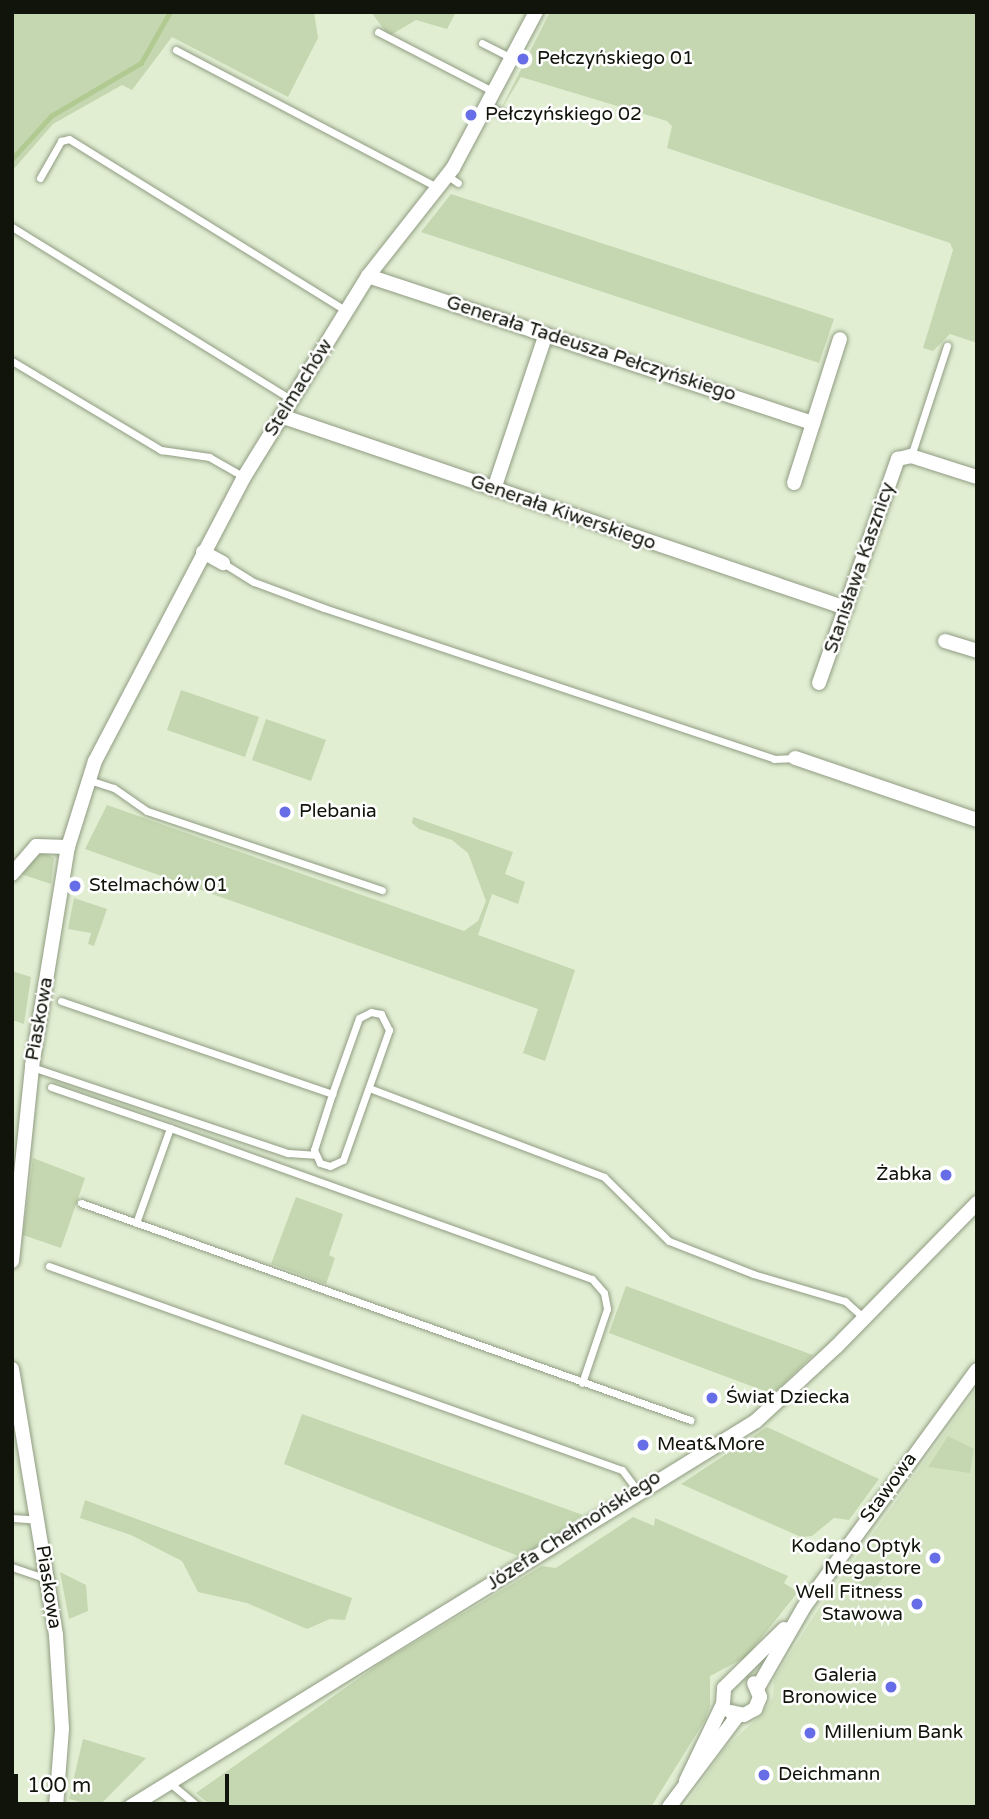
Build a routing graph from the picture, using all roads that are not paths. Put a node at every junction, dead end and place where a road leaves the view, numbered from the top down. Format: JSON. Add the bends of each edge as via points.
{"nodes":[{"id":1,"x":533,"y":13,"type":"edge"},
{"id":2,"x":379,"y":32,"type":"dead end"},
{"id":3,"x":482,"y":43,"type":"dead end"},
{"id":4,"x":176,"y":50,"type":"dead end"},
{"id":5,"x":513,"y":58,"type":"junction"},
{"id":6,"x":491,"y":99,"type":"junction"},
{"id":7,"x":506,"y":114,"type":"dead end"},
{"id":8,"x":40,"y":178,"type":"dead end"},
{"id":9,"x":448,"y":183,"type":"junction"},
{"id":10,"x":12,"y":227,"type":"edge"},
{"id":11,"x":368,"y":276,"type":"junction"},
{"id":12,"x":346,"y":312,"type":"junction"},
{"id":13,"x":546,"y":334,"type":"junction"},
{"id":14,"x":840,"y":339,"type":"dead end"},
{"id":15,"x":947,"y":346,"type":"dead end"},
{"id":16,"x":12,"y":361,"type":"edge"},
{"id":17,"x":291,"y":400,"type":"junction"},
{"id":18,"x":281,"y":416,"type":"junction"},
{"id":19,"x":813,"y":423,"type":"junction"},
{"id":20,"x":908,"y":456,"type":"junction"},
{"id":21,"x":244,"y":477,"type":"junction"},
{"id":22,"x":977,"y":477,"type":"edge"},
{"id":23,"x":794,"y":483,"type":"dead end"},
{"id":24,"x":494,"y":489,"type":"junction"},
{"id":25,"x":203,"y":552,"type":"junction"},
{"id":26,"x":223,"y":563,"type":"joint"},
{"id":27,"x":846,"y":608,"type":"junction"},
{"id":28,"x":945,"y":641,"type":"dead end"},
{"id":29,"x":977,"y":651,"type":"edge"},
{"id":30,"x":819,"y":683,"type":"dead end"},
{"id":31,"x":795,"y":758,"type":"joint"},
{"id":32,"x":88,"y":780,"type":"junction"},
{"id":33,"x":977,"y":820,"type":"edge"},
{"id":34,"x":68,"y":848,"type":"junction"},
{"id":35,"x":14,"y":868,"type":"edge"},
{"id":36,"x":382,"y":890,"type":"dead end"},
{"id":37,"x":61,"y":1002,"type":"dead end"},
{"id":38,"x":32,"y":1066,"type":"junction"},
{"id":39,"x":51,"y":1087,"type":"dead end"},
{"id":40,"x":369,"y":1088,"type":"junction"},
{"id":41,"x":332,"y":1094,"type":"junction"},
{"id":42,"x":170,"y":1128,"type":"junction"},
{"id":43,"x":314,"y":1155,"type":"junction"},
{"id":44,"x":81,"y":1203,"type":"dead end"},
{"id":45,"x":977,"y":1203,"type":"edge"},
{"id":46,"x":136,"y":1223,"type":"junction"},
{"id":47,"x":12,"y":1261,"type":"edge"},
{"id":48,"x":49,"y":1266,"type":"dead end"},
{"id":49,"x":864,"y":1318,"type":"junction"},
{"id":50,"x":12,"y":1369,"type":"edge"},
{"id":51,"x":975,"y":1375,"type":"edge"},
{"id":52,"x":582,"y":1383,"type":"junction"},
{"id":53,"x":690,"y":1420,"type":"dead end"},
{"id":54,"x":637,"y":1490,"type":"junction"},
{"id":55,"x":12,"y":1518,"type":"edge"},
{"id":56,"x":38,"y":1520,"type":"junction"},
{"id":57,"x":12,"y":1567,"type":"edge"},
{"id":58,"x":47,"y":1579,"type":"junction"},
{"id":59,"x":804,"y":1607,"type":"junction"},
{"id":60,"x":740,"y":1677,"type":"junction"},
{"id":61,"x":758,"y":1687,"type":"junction"},
{"id":62,"x":723,"y":1704,"type":"junction"},
{"id":63,"x":738,"y":1715,"type":"junction"},
{"id":64,"x":686,"y":1781,"type":"junction"},
{"id":65,"x":170,"y":1783,"type":"junction"},
{"id":66,"x":197,"y":1806,"type":"edge"},
{"id":67,"x":56,"y":1807,"type":"edge"},
{"id":68,"x":131,"y":1807,"type":"edge"},
{"id":69,"x":669,"y":1807,"type":"edge"}],
"edges":[{"from":1,"to":5,"type":"street","name":"Stelmachów"},
{"from":2,"to":6,"type":"lane"},
{"from":3,"to":5,"type":"lane"},
{"from":4,"to":9,"type":"lane"},
{"from":5,"to":6,"type":"street","name":"Stelmachów"},
{"from":6,"to":7,"type":"lane"},
{"from":6,"to":9,"type":"street","name":"Stelmachów"},
{"from":8,"to":12,"type":"lane","via":[[61,141],[69,139]]},
{"from":9,"to":11,"type":"street","name":"Stelmachów"},
{"from":10,"to":17,"type":"lane"},
{"from":11,"to":12,"type":"street","name":"Stelmachów"},
{"from":11,"to":13,"type":"street","name":"Generała Tadeusza Pełczyńskiego"},
{"from":12,"to":17,"type":"street","name":"Stelmachów"},
{"from":13,"to":19,"type":"street","name":"Generała Tadeusza Pełczyńskiego"},
{"from":13,"to":24,"type":"street"},
{"from":14,"to":19,"type":"street"},
{"from":15,"to":20,"type":"lane"},
{"from":16,"to":21,"type":"lane","via":[[161,450],[209,457]]},
{"from":17,"to":18,"type":"street","name":"Stelmachów"},
{"from":18,"to":21,"type":"street","name":"Stelmachów"},
{"from":18,"to":24,"type":"street","name":"Generała Kiwerskiego"},
{"from":19,"to":23,"type":"street"},
{"from":20,"to":22,"type":"street"},
{"from":20,"to":27,"type":"street","name":"Stanisława Kasznicy","via":[[898,459]]},
{"from":21,"to":25,"type":"street","name":"Stelmachów"},
{"from":24,"to":27,"type":"street","name":"Generała Kiwerskiego"},
{"from":25,"to":26,"type":"street"},
{"from":25,"to":32,"type":"street","name":"Stelmachów","via":[[111,726]]},
{"from":26,"to":31,"type":"lane","via":[[254,582],[324,608],[774,759]]},
{"from":27,"to":30,"type":"street","name":"Stanisława Kasznicy"},
{"from":28,"to":29,"type":"street"},
{"from":31,"to":33,"type":"street"},
{"from":32,"to":34,"type":"street","name":"Piaskowa"},
{"from":32,"to":36,"type":"lane","via":[[114,788],[147,811]]},
{"from":34,"to":35,"type":"street","via":[[41,844]]},
{"from":34,"to":38,"type":"street","name":"Piaskowa"},
{"from":37,"to":41,"type":"lane"},
{"from":38,"to":43,"type":"lane","via":[[288,1153]]},
{"from":38,"to":47,"type":"street","name":"Piaskowa"},
{"from":39,"to":42,"type":"lane"},
{"from":40,"to":41,"type":"lane","via":[[389,1030],[385,1018],[374,1012],[359,1018]]},
{"from":40,"to":43,"type":"lane","via":[[344,1160],[330,1166]]},
{"from":40,"to":49,"type":"lane","via":[[604,1177],[668,1241],[753,1274],[845,1301]]},
{"from":41,"to":43,"type":"lane"},
{"from":42,"to":46,"type":"lane"},
{"from":42,"to":52,"type":"lane","via":[[592,1279],[604,1293],[607,1309]]},
{"from":44,"to":46,"type":"lane"},
{"from":45,"to":49,"type":"street","name":"Józefa Chełmońskiego"},
{"from":46,"to":52,"type":"lane"},
{"from":48,"to":54,"type":"lane","via":[[622,1470]]},
{"from":49,"to":54,"type":"street","name":"Józefa Chełmońskiego","via":[[756,1421]]},
{"from":50,"to":56,"type":"street","name":"Piaskowa"},
{"from":51,"to":59,"type":"street","name":"Stawowa"},
{"from":52,"to":53,"type":"lane"},
{"from":54,"to":65,"type":"street","name":"Józefa Chełmońskiego"},
{"from":55,"to":56,"type":"lane"},
{"from":56,"to":58,"type":"street","name":"Piaskowa"},
{"from":57,"to":58,"type":"lane"},
{"from":58,"to":67,"type":"street","name":"Piaskowa","via":[[60,1676]]},
{"from":59,"to":60,"type":"street","name":"Stawowa"},
{"from":59,"to":61,"type":"street","name":"Stawowa"},
{"from":60,"to":61,"type":"street"},
{"from":60,"to":62,"type":"street","name":"Stawowa","via":[[724,1688]]},
{"from":61,"to":63,"type":"street","name":"Stawowa","via":[[755,1709]]},
{"from":62,"to":63,"type":"street"},
{"from":62,"to":64,"type":"street","name":"Stawowa"},
{"from":63,"to":64,"type":"street","name":"Stawowa"},
{"from":64,"to":69,"type":"street","name":"Stawowa"},
{"from":65,"to":66,"type":"lane"},
{"from":65,"to":68,"type":"street","name":"Józefa Chełmońskiego"}]}
